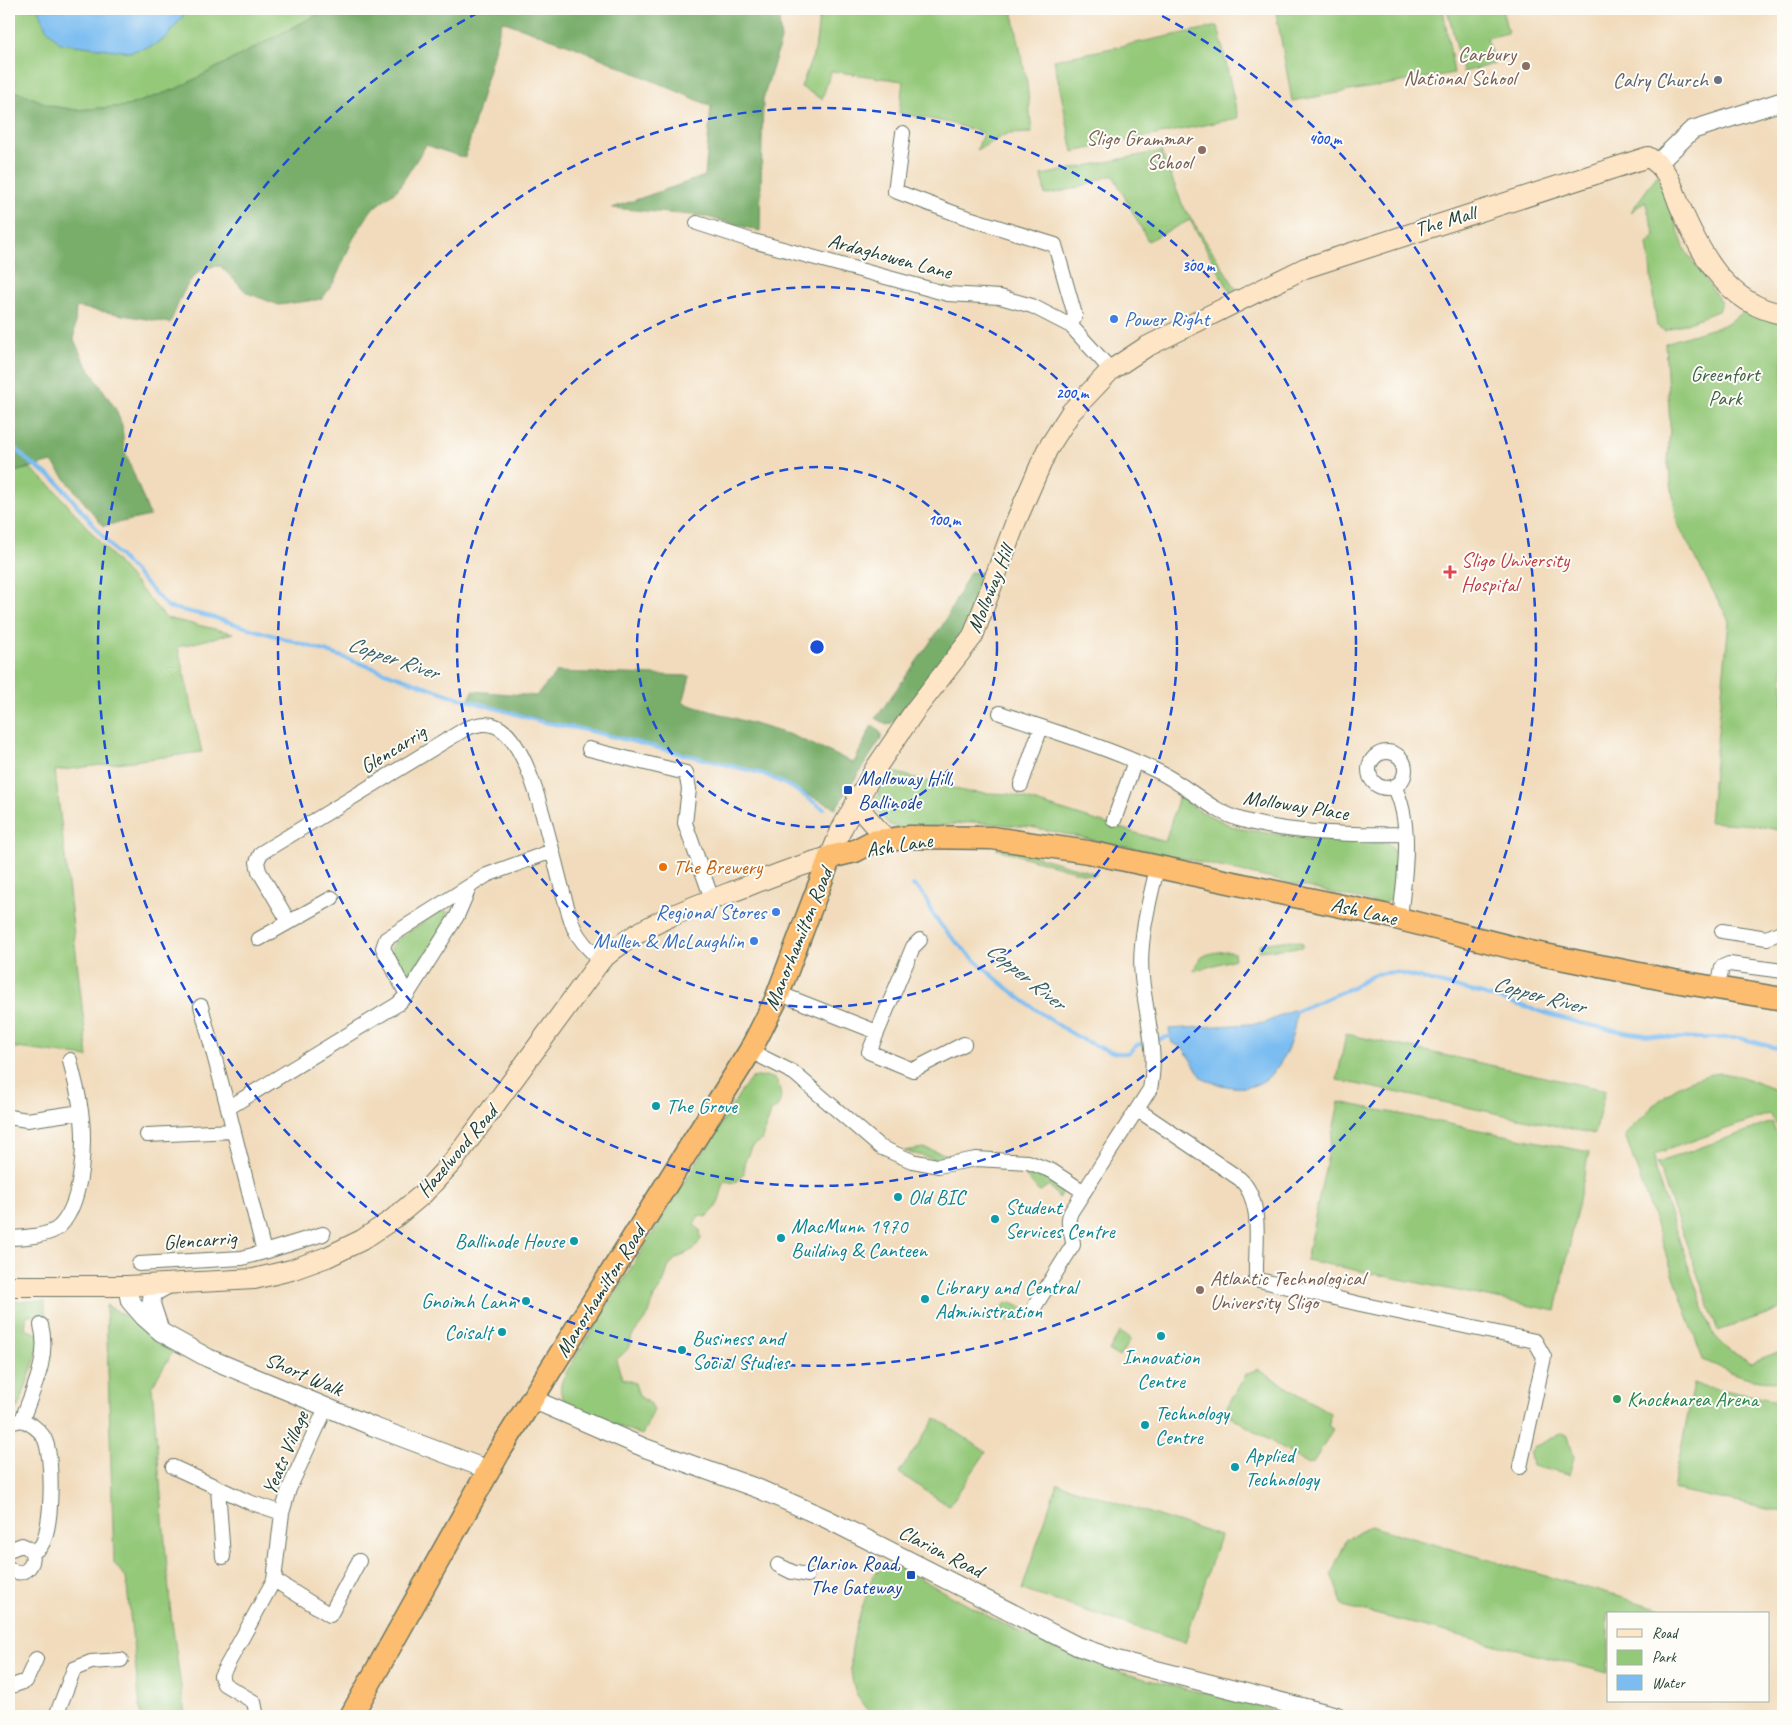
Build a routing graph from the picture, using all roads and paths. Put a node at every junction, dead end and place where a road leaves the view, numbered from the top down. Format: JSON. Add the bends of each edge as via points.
{"nodes":[{"id":1,"x":1783,"y":101,"type":"edge"},
{"id":2,"x":903,"y":133,"type":"dead end"},
{"id":3,"x":1659,"y":162,"type":"junction"},
{"id":4,"x":697,"y":223,"type":"dead end"},
{"id":5,"x":1783,"y":314,"type":"edge"},
{"id":6,"x":1071,"y":326,"type":"junction"},
{"id":7,"x":1112,"y":370,"type":"junction"},
{"id":8,"x":1000,"y":713,"type":"dead end"},
{"id":9,"x":1041,"y":727,"type":"junction"},
{"id":10,"x":589,"y":749,"type":"dead end"},
{"id":11,"x":1135,"y":761,"type":"junction"},
{"id":12,"x":1021,"y":785,"type":"dead end"},
{"id":13,"x":1394,"y":786,"type":"dead end"},
{"id":14,"x":857,"y":798,"type":"junction"},
{"id":15,"x":1114,"y":820,"type":"dead end"},
{"id":16,"x":1405,"y":834,"type":"junction"},
{"id":17,"x":944,"y":838,"type":"junction"},
{"id":18,"x":887,"y":840,"type":"junction"},
{"id":19,"x":552,"y":851,"type":"junction"},
{"id":20,"x":855,"y":851,"type":"junction"},
{"id":21,"x":830,"y":857,"type":"junction"},
{"id":22,"x":1157,"y":868,"type":"junction"},
{"id":23,"x":469,"y":888,"type":"junction"},
{"id":24,"x":332,"y":898,"type":"dead end"},
{"id":25,"x":712,"y":899,"type":"junction"},
{"id":26,"x":1400,"y":919,"type":"junction"},
{"id":27,"x":289,"y":922,"type":"junction"},
{"id":28,"x":1722,"y":931,"type":"dead end"},
{"id":29,"x":1783,"y":931,"type":"edge"},
{"id":30,"x":259,"y":939,"type":"dead end"},
{"id":31,"x":920,"y":940,"type":"dead end"},
{"id":32,"x":601,"y":960,"type":"junction"},
{"id":33,"x":1783,"y":971,"type":"edge"},
{"id":34,"x":1718,"y":988,"type":"junction"},
{"id":35,"x":778,"y":994,"type":"junction"},
{"id":36,"x":407,"y":995,"type":"junction"},
{"id":37,"x":1783,"y":999,"type":"edge"},
{"id":38,"x":201,"y":1006,"type":"dead end"},
{"id":39,"x":878,"y":1032,"type":"junction"},
{"id":40,"x":964,"y":1044,"type":"dead end"},
{"id":41,"x":750,"y":1051,"type":"junction"},
{"id":42,"x":70,"y":1060,"type":"dead end"},
{"id":43,"x":228,"y":1108,"type":"junction"},
{"id":44,"x":1138,"y":1110,"type":"junction"},
{"id":45,"x":81,"y":1112,"type":"junction"},
{"id":46,"x":9,"y":1117,"type":"edge"},
{"id":47,"x":233,"y":1131,"type":"junction"},
{"id":48,"x":147,"y":1135,"type":"dead end"},
{"id":49,"x":1084,"y":1192,"type":"junction"},
{"id":50,"x":323,"y":1234,"type":"dead end"},
{"id":51,"x":9,"y":1238,"type":"edge"},
{"id":52,"x":264,"y":1252,"type":"junction"},
{"id":53,"x":139,"y":1264,"type":"dead end"},
{"id":54,"x":169,"y":1284,"type":"junction"},
{"id":55,"x":9,"y":1286,"type":"edge"},
{"id":56,"x":127,"y":1286,"type":"junction"},
{"id":57,"x":1036,"y":1306,"type":"dead end"},
{"id":58,"x":41,"y":1325,"type":"dead end"},
{"id":59,"x":161,"y":1332,"type":"junction"},
{"id":60,"x":532,"y":1399,"type":"junction"},
{"id":61,"x":326,"y":1408,"type":"junction"},
{"id":62,"x":15,"y":1421,"type":"edge"},
{"id":63,"x":173,"y":1467,"type":"dead end"},
{"id":64,"x":1520,"y":1467,"type":"dead end"},
{"id":65,"x":489,"y":1470,"type":"junction"},
{"id":66,"x":218,"y":1488,"type":"junction"},
{"id":67,"x":282,"y":1513,"type":"junction"},
{"id":68,"x":9,"y":1550,"type":"edge"},
{"id":69,"x":32,"y":1553,"type":"junction"},
{"id":70,"x":223,"y":1557,"type":"dead end"},
{"id":71,"x":359,"y":1561,"type":"dead end"},
{"id":72,"x":778,"y":1565,"type":"dead end"},
{"id":73,"x":9,"y":1568,"type":"edge"},
{"id":74,"x":807,"y":1575,"type":"dead end"},
{"id":75,"x":274,"y":1580,"type":"junction"},
{"id":76,"x":36,"y":1659,"type":"dead end"},
{"id":77,"x":121,"y":1660,"type":"dead end"},
{"id":78,"x":9,"y":1685,"type":"edge"},
{"id":79,"x":56,"y":1716,"type":"edge"},
{"id":80,"x":254,"y":1716,"type":"edge"},
{"id":81,"x":351,"y":1716,"type":"edge"},
{"id":82,"x":1337,"y":1716,"type":"edge"}],
"edges":[{"from":1,"to":3,"type":"street","via":[[1692,130]]},
{"from":2,"to":6,"type":"street","via":[[895,191],[1055,245],[1075,315]]},
{"from":3,"to":5,"type":"main road","via":[[1693,237],[1710,265],[1742,297]]},
{"from":3,"to":7,"type":"main road","name":"The Mall","via":[[1648,157],[1635,159],[1305,268],[1146,347]]},
{"from":4,"to":6,"type":"street","name":"Ardaghowen Lane","via":[[948,294],[1016,301]]},
{"from":6,"to":7,"type":"street","name":"Ardaghowen Lane"},
{"from":7,"to":14,"type":"main road","name":"Molloway Hill","via":[[1071,412],[1047,450],[1016,521],[973,636],[898,734]]},
{"from":8,"to":9,"type":"street","name":"Molloway Place"},
{"from":9,"to":11,"type":"street","name":"Molloway Place"},
{"from":9,"to":12,"type":"street"},
{"from":10,"to":25,"type":"street","via":[[686,773],[685,823]]},
{"from":11,"to":15,"type":"street"},
{"from":11,"to":16,"type":"street","name":"Molloway Place","via":[[1166,776],[1208,805],[1242,820],[1284,828],[1363,835]]},
{"from":13,"to":16,"type":"street","via":[[1400,798]]},
{"from":14,"to":18,"type":"main road","via":[[865,815]]},
{"from":14,"to":21,"type":"main road","name":"Molloway Hill"},
{"from":16,"to":26,"type":"street"},
{"from":17,"to":18,"type":"highway","name":"Ash Lane"},
{"from":17,"to":20,"type":"highway","name":"Ash Lane","via":[[893,850],[865,854]]},
{"from":17,"to":22,"type":"highway","name":"Ash Lane","via":[[992,838],[1040,844]]},
{"from":18,"to":20,"type":"highway","name":"Ash Lane","via":[[872,842]]},
{"from":19,"to":23,"type":"street","via":[[487,875]]},
{"from":19,"to":27,"type":"street","name":"Glencarrig","via":[[521,754],[502,729],[492,724],[479,724],[465,728],[261,853],[257,862],[259,871]]},
{"from":19,"to":32,"type":"street","name":"Glencarrig","via":[[575,930],[589,950]]},
{"from":20,"to":21,"type":"highway","name":"Ash Lane"},
{"from":21,"to":25,"type":"main road","name":"Hazelwood Road","via":[[804,863]]},
{"from":21,"to":35,"type":"highway","name":"Manorhamilton Road"},
{"from":22,"to":26,"type":"highway","name":"Ash Lane"},
{"from":22,"to":44,"type":"street","via":[[1141,956],[1153,1075],[1150,1089]]},
{"from":23,"to":36,"type":"street","via":[[457,916]]},
{"from":23,"to":36,"type":"street","via":[[386,939],[383,948]]},
{"from":24,"to":27,"type":"street"},
{"from":25,"to":32,"type":"main road","name":"Hazelwood Road","via":[[638,932]]},
{"from":26,"to":34,"type":"highway","name":"Ash Lane","via":[[1530,952]]},
{"from":27,"to":30,"type":"street"},
{"from":28,"to":29,"type":"street","via":[[1736,939],[1767,938]]},
{"from":31,"to":39,"type":"street","via":[[912,947]]},
{"from":32,"to":54,"type":"main road","name":"Hazelwood Road","via":[[455,1159],[423,1194],[393,1219],[336,1252],[291,1270],[254,1279]]},
{"from":33,"to":34,"type":"street","via":[[1729,964],[1722,968]]},
{"from":34,"to":37,"type":"highway","name":"Ash Lane"},
{"from":35,"to":39,"type":"street"},
{"from":35,"to":41,"type":"highway","name":"Manorhamilton Road"},
{"from":36,"to":43,"type":"street","via":[[390,1009]]},
{"from":38,"to":43,"type":"street","name":"Glencarrig"},
{"from":39,"to":40,"type":"street","via":[[869,1052],[912,1070]]},
{"from":41,"to":49,"type":"street","via":[[794,1073],[880,1147],[894,1155],[938,1166],[976,1159],[1028,1162],[1052,1171]]},
{"from":41,"to":60,"type":"highway","name":"Manorhamilton Road"},
{"from":42,"to":45,"type":"street"},
{"from":43,"to":47,"type":"street","name":"Glencarrig"},
{"from":44,"to":49,"type":"street"},
{"from":44,"to":64,"type":"street","via":[[1249,1188],[1255,1206],[1256,1276],[1259,1280],[1536,1341],[1544,1357]]},
{"from":45,"to":46,"type":"street","via":[[27,1120]]},
{"from":45,"to":51,"type":"street","via":[[82,1154],[75,1200],[59,1227],[30,1238]]},
{"from":47,"to":48,"type":"street"},
{"from":47,"to":52,"type":"street","name":"Glencarrig"},
{"from":49,"to":57,"type":"street","via":[[1068,1217],[1073,1245]]},
{"from":50,"to":52,"type":"street","name":"Glencarrig"},
{"from":52,"to":53,"type":"street","name":"Glencarrig","via":[[242,1258]]},
{"from":54,"to":56,"type":"main road","name":"Hazelwood Road"},
{"from":54,"to":59,"type":"street","via":[[154,1293],[151,1304]]},
{"from":55,"to":56,"type":"main road","name":"Hazelwood Road"},
{"from":56,"to":59,"type":"street","name":"Short Walk","via":[[134,1307]]},
{"from":58,"to":62,"type":"street","via":[[46,1346]]},
{"from":59,"to":61,"type":"street","name":"Short Walk","via":[[208,1358]]},
{"from":60,"to":65,"type":"highway","name":"Manorhamilton Road"},
{"from":60,"to":82,"type":"street","name":"Clarion Road","via":[[645,1448],[760,1489],[828,1519],[1078,1646],[1117,1660]]},
{"from":61,"to":65,"type":"street","name":"Short Walk"},
{"from":61,"to":67,"type":"street","name":"Yeats Village","via":[[288,1488]]},
{"from":62,"to":69,"type":"street","via":[[34,1426],[49,1449],[48,1524],[42,1545]]},
{"from":63,"to":66,"type":"street","name":"Yeats Village"},
{"from":65,"to":81,"type":"highway","name":"Manorhamilton Road"},
{"from":66,"to":67,"type":"street","name":"Yeats Village"},
{"from":66,"to":70,"type":"street"},
{"from":67,"to":75,"type":"street","name":"Yeats Village"},
{"from":68,"to":69,"type":"street","via":[[22,1545]]},
{"from":69,"to":73,"type":"street","via":[[33,1562],[28,1570],[20,1573]]},
{"from":71,"to":75,"type":"street","via":[[330,1615]]},
{"from":72,"to":74,"type":"street"},
{"from":75,"to":80,"type":"street","name":"Yeats Village","via":[[221,1676],[224,1684],[254,1702]]},
{"from":76,"to":78,"type":"street","via":[[26,1681]]},
{"from":77,"to":79,"type":"street","via":[[91,1662],[74,1669]]}]}
